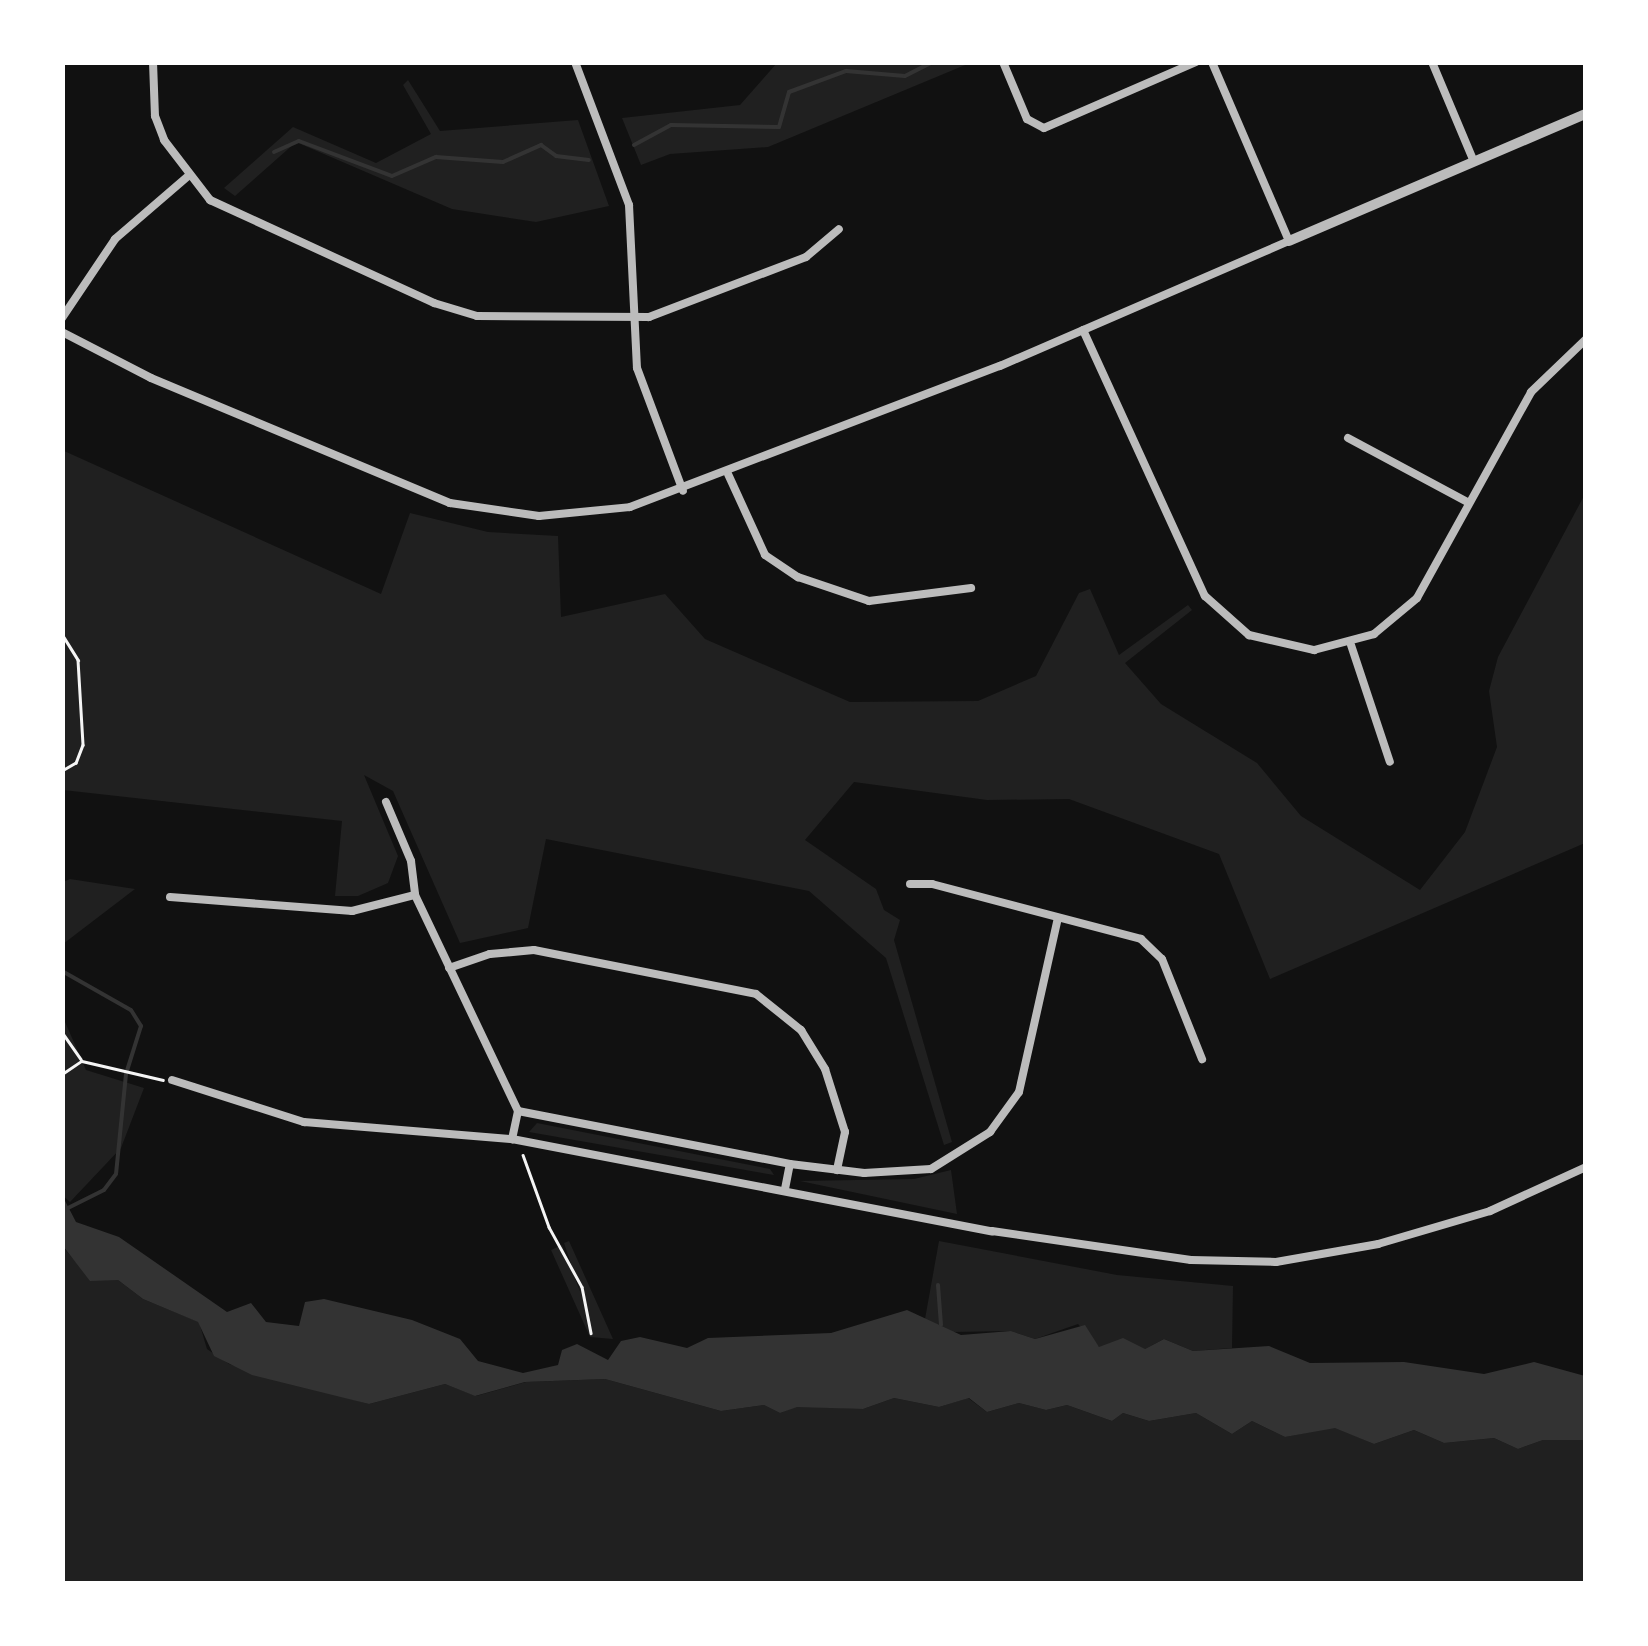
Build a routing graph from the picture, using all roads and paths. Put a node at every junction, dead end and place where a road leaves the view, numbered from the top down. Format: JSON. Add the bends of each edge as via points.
{"nodes":[{"id":1,"x":153,"y":62,"type":"edge"},
{"id":2,"x":575,"y":62,"type":"edge"},
{"id":3,"x":1002,"y":62,"type":"edge"},
{"id":4,"x":1196,"y":62,"type":"edge"},
{"id":5,"x":1212,"y":62,"type":"edge"},
{"id":6,"x":1432,"y":62,"type":"edge"},
{"id":7,"x":1586,"y":114,"type":"edge"},
{"id":8,"x":1474,"y":162,"type":"junction"},
{"id":9,"x":188,"y":176,"type":"junction"},
{"id":10,"x":838,"y":228,"type":"dead end"},
{"id":11,"x":1288,"y":242,"type":"junction"},
{"id":12,"x":62,"y":318,"type":"edge"},
{"id":13,"x":634,"y":318,"type":"junction"},
{"id":14,"x":1084,"y":330,"type":"junction"},
{"id":15,"x":62,"y":332,"type":"edge"},
{"id":16,"x":1586,"y":339,"type":"edge"},
{"id":17,"x":1348,"y":438,"type":"dead end"},
{"id":18,"x":728,"y":474,"type":"junction"},
{"id":19,"x":683,"y":491,"type":"junction"},
{"id":20,"x":1469,"y":503,"type":"junction"},
{"id":21,"x":970,"y":588,"type":"dead end"},
{"id":22,"x":62,"y":634,"type":"edge"},
{"id":23,"x":1350,"y":644,"type":"junction"},
{"id":24,"x":1390,"y":762,"type":"dead end"},
{"id":25,"x":62,"y":771,"type":"edge"},
{"id":26,"x":386,"y":802,"type":"dead end"},
{"id":27,"x":910,"y":884,"type":"dead end"},
{"id":28,"x":415,"y":895,"type":"junction"},
{"id":29,"x":170,"y":897,"type":"dead end"},
{"id":30,"x":1058,"y":918,"type":"junction"},
{"id":31,"x":449,"y":968,"type":"junction"},
{"id":32,"x":62,"y":1032,"type":"edge"},
{"id":33,"x":1202,"y":1059,"type":"dead end"},
{"id":34,"x":82,"y":1061,"type":"junction"},
{"id":35,"x":62,"y":1074,"type":"edge"},
{"id":36,"x":154,"y":1080,"type":"dead end"},
{"id":37,"x":172,"y":1080,"type":"dead end"},
{"id":38,"x":518,"y":1112,"type":"junction"},
{"id":39,"x":512,"y":1138,"type":"junction"},
{"id":40,"x":524,"y":1160,"type":"dead end"},
{"id":41,"x":790,"y":1164,"type":"junction"},
{"id":42,"x":1586,"y":1167,"type":"edge"},
{"id":43,"x":838,"y":1170,"type":"junction"},
{"id":44,"x":785,"y":1189,"type":"junction"},
{"id":45,"x":591,"y":1333,"type":"dead end"}],
"edges":[{"from":1,"to":9,"type":"street","via":[[155,116]]},
{"from":2,"to":13,"type":"street","via":[[629,205]]},
{"from":3,"to":4,"type":"street","via":[[1027,119],[1044,128]]},
{"from":5,"to":11,"type":"street"},
{"from":6,"to":8,"type":"street"},
{"from":7,"to":8,"type":"street"},
{"from":8,"to":11,"type":"street"},
{"from":9,"to":12,"type":"street","via":[[115,239]]},
{"from":9,"to":13,"type":"street","via":[[230,214],[434,303],[514,320]]},
{"from":10,"to":13,"type":"street","via":[[806,257],[674,310]]},
{"from":11,"to":14,"type":"street"},
{"from":13,"to":19,"type":"street","via":[[640,380]]},
{"from":14,"to":18,"type":"street"},
{"from":14,"to":23,"type":"street","via":[[1205,596],[1229,622],[1271,644],[1314,650]]},
{"from":15,"to":19,"type":"street","via":[[151,378],[450,504],[575,516]]},
{"from":16,"to":20,"type":"street","via":[[1531,392]]},
{"from":17,"to":20,"type":"street"},
{"from":18,"to":19,"type":"street"},
{"from":18,"to":21,"type":"street","via":[[765,556],[798,577],[870,601]]},
{"from":20,"to":23,"type":"street","via":[[1417,598],[1386,626]]},
{"from":22,"to":25,"type":"path","via":[[78,660],[83,745],[76,763]]},
{"from":23,"to":24,"type":"street"},
{"from":26,"to":28,"type":"street","via":[[411,861]]},
{"from":27,"to":30,"type":"street"},
{"from":28,"to":29,"type":"street","via":[[352,912]]},
{"from":28,"to":31,"type":"street"},
{"from":30,"to":33,"type":"street","via":[[1154,947]]},
{"from":30,"to":43,"type":"street","via":[[1027,1069],[999,1121],[968,1151],[930,1169]]},
{"from":31,"to":38,"type":"street"},
{"from":31,"to":43,"type":"street","via":[[490,954],[534,950],[756,994],[802,1030],[825,1070],[845,1132]]},
{"from":32,"to":34,"type":"path"},
{"from":34,"to":35,"type":"path"},
{"from":34,"to":36,"type":"path"},
{"from":37,"to":39,"type":"street","via":[[304,1122]]},
{"from":38,"to":39,"type":"street"},
{"from":38,"to":41,"type":"street"},
{"from":39,"to":44,"type":"street"},
{"from":40,"to":45,"type":"path","via":[[557,1246],[563,1244],[582,1287]]},
{"from":41,"to":43,"type":"street"},
{"from":41,"to":44,"type":"street"},
{"from":42,"to":44,"type":"street","via":[[1435,1229],[1336,1254],[1263,1262],[1190,1260],[992,1231]]}]}
